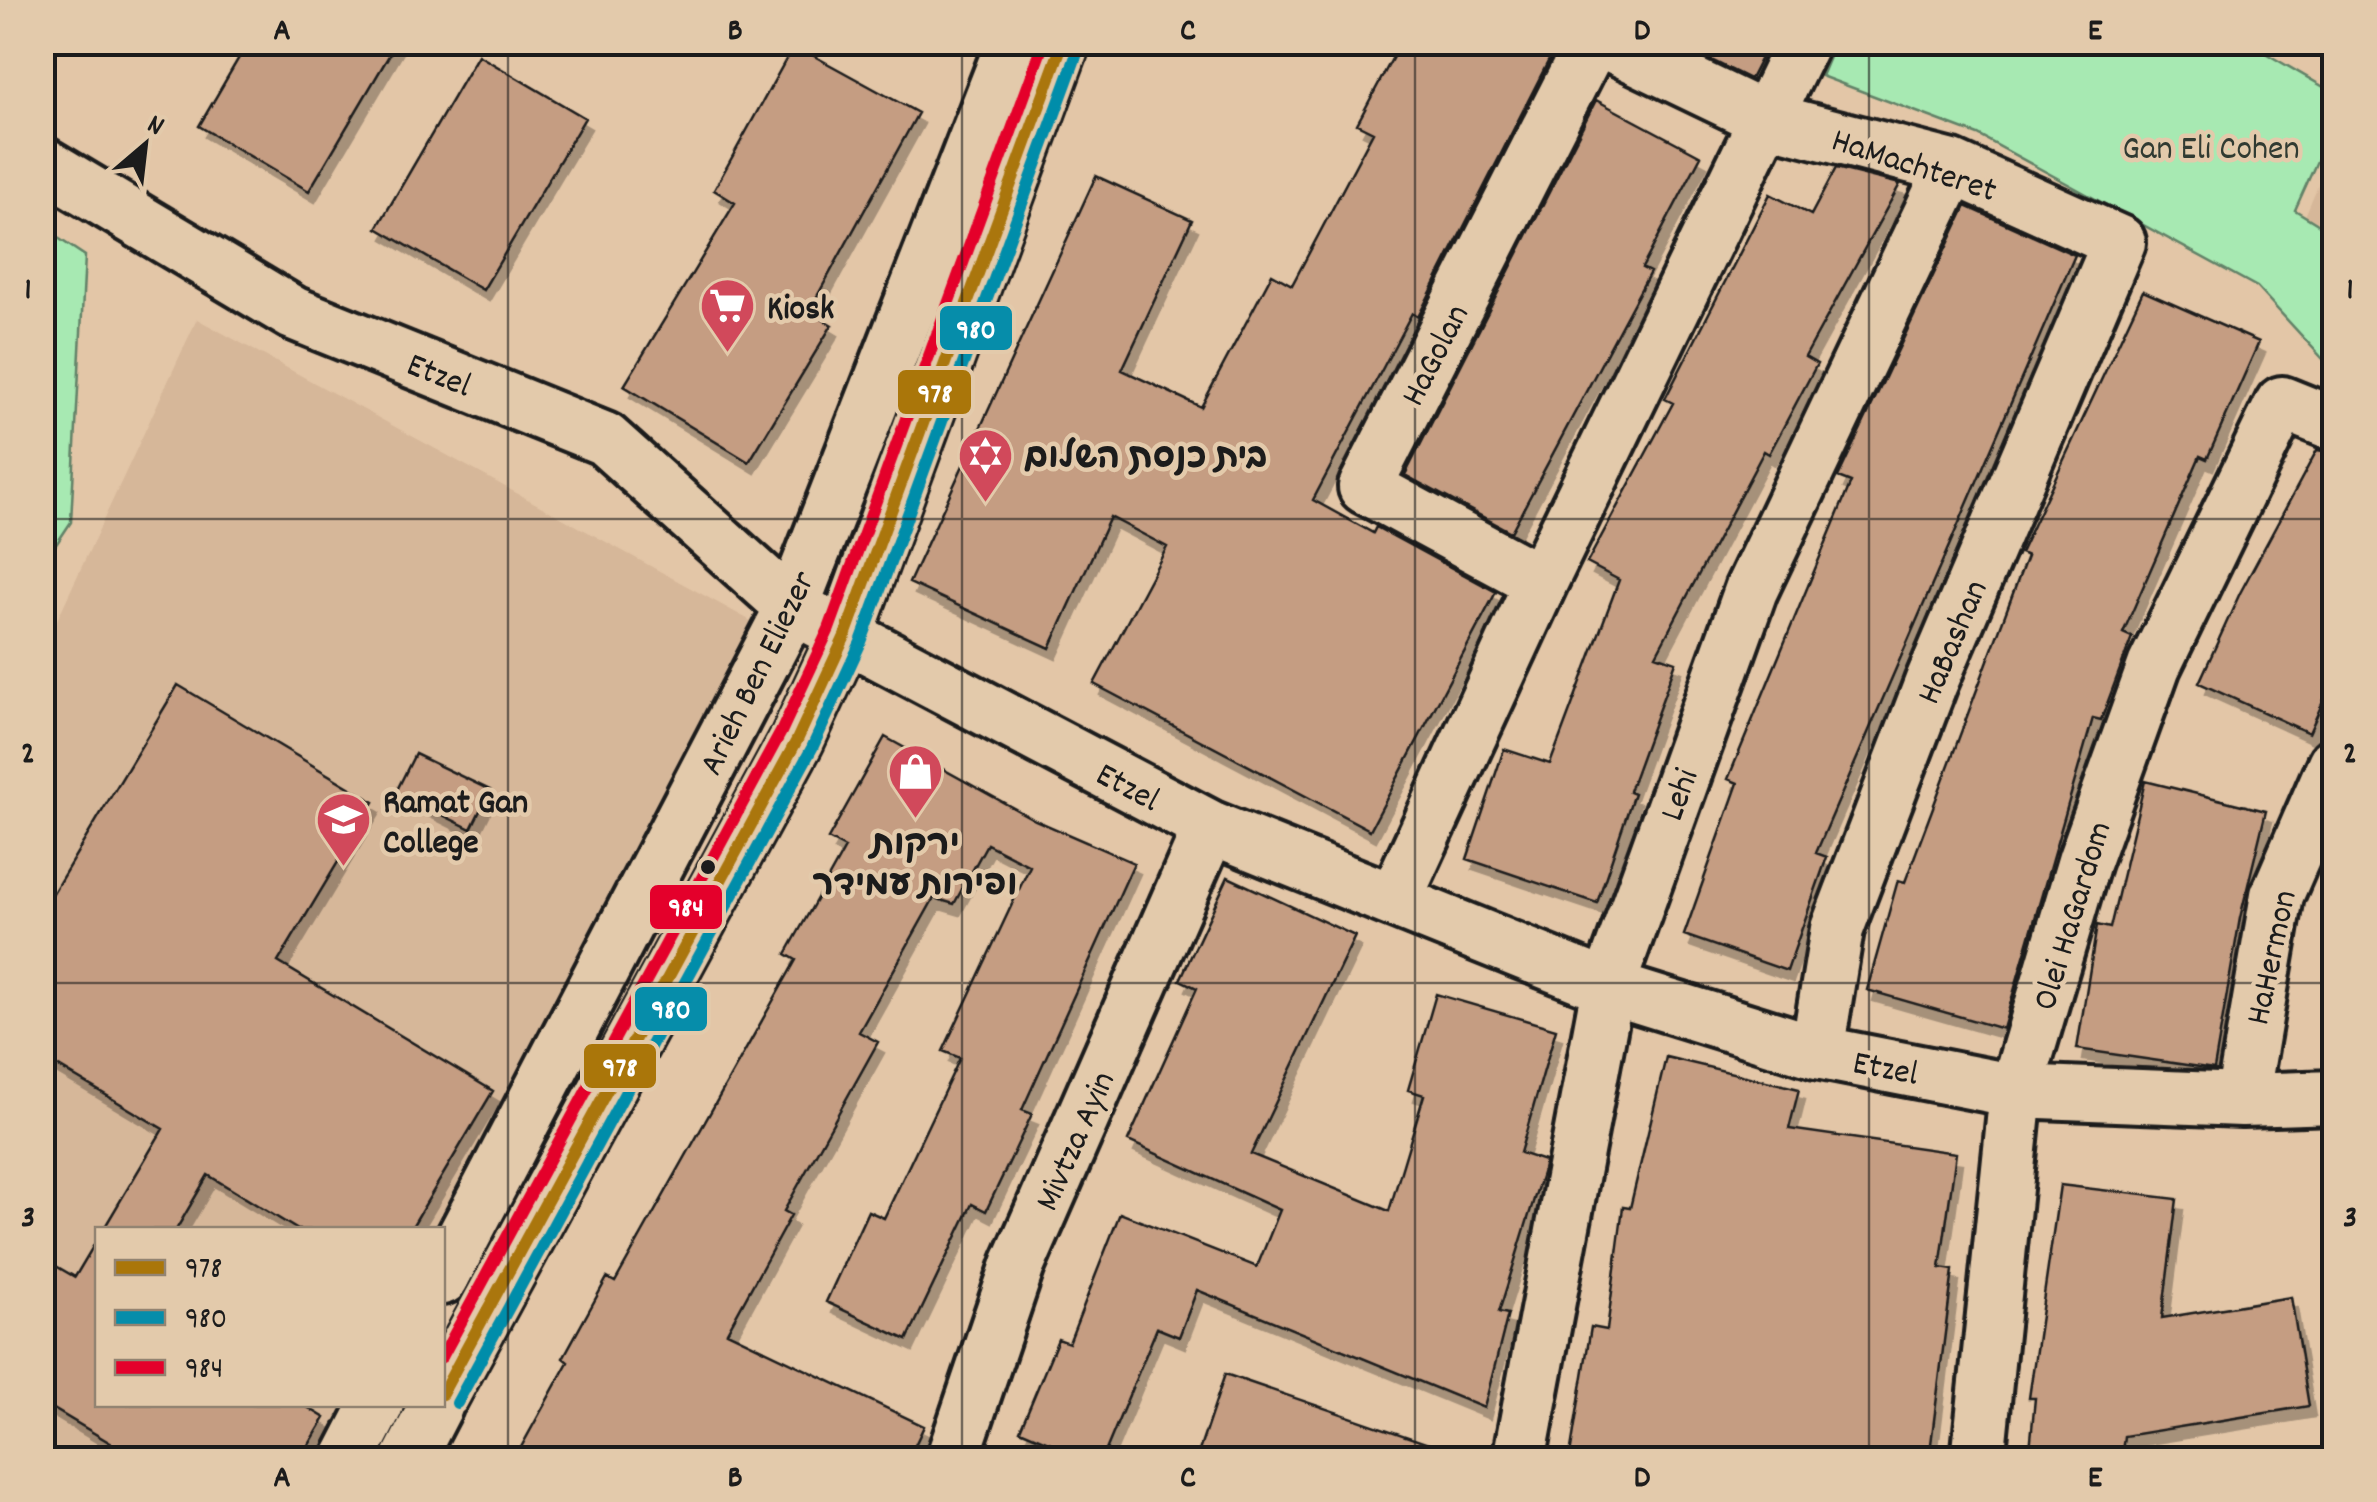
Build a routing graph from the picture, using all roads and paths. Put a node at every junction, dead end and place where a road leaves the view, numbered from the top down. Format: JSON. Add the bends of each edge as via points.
{"nodes":[{"id":1,"x":1013,"y":42,"type":"edge"},
{"id":2,"x":1062,"y":42,"type":"edge"},
{"id":3,"x":1592,"y":42,"type":"edge"},
{"id":4,"x":1605,"y":42,"type":"edge"},
{"id":5,"x":1803,"y":42,"type":"edge"},
{"id":6,"x":1764,"y":118,"type":"junction"},
{"id":7,"x":42,"y":163,"type":"edge"},
{"id":8,"x":1952,"y":167,"type":"junction"},
{"id":9,"x":2119,"y":242,"type":"joint"},
{"id":10,"x":2334,"y":424,"type":"edge"},
{"id":11,"x":1542,"y":582,"type":"junction"},
{"id":12,"x":792,"y":606,"type":"junction"},
{"id":13,"x":845,"y":636,"type":"junction"},
{"id":14,"x":2334,"y":764,"type":"edge"},
{"id":15,"x":1210,"y":827,"type":"junction"},
{"id":16,"x":1396,"y":899,"type":"junction"},
{"id":17,"x":1608,"y":987,"type":"junction"},
{"id":18,"x":1816,"y":1052,"type":"junction"},
{"id":19,"x":2016,"y":1091,"type":"junction"},
{"id":20,"x":2334,"y":1097,"type":"edge"},
{"id":21,"x":2242,"y":1100,"type":"junction"},
{"id":22,"x":445,"y":1272,"type":"edge"},
{"id":23,"x":445,"y":1389,"type":"edge"},
{"id":24,"x":374,"y":1407,"type":"edge"},
{"id":25,"x":436,"y":1407,"type":"edge"},
{"id":26,"x":348,"y":1460,"type":"edge"},
{"id":27,"x":408,"y":1460,"type":"edge"},
{"id":28,"x":952,"y":1460,"type":"edge"},
{"id":29,"x":1520,"y":1460,"type":"edge"},
{"id":30,"x":1978,"y":1460,"type":"edge"}],
"edges":[{"from":1,"to":12,"type":"street","name":"Arieh Ben Eliezer"},
{"from":2,"to":13,"type":"street","name":"Arieh Ben Eliezer"},
{"from":3,"to":11,"type":"street","name":"HaGolan","via":[[1365,488]]},
{"from":4,"to":6,"type":"street"},
{"from":5,"to":6,"type":"street"},
{"from":6,"to":8,"type":"street","name":"HaMachteret"},
{"from":6,"to":11,"type":"street"},
{"from":7,"to":12,"type":"street","name":"Etzel","via":[[293,313],[605,439]]},
{"from":8,"to":9,"type":"street","name":"HaMachteret"},
{"from":8,"to":17,"type":"street","name":"Lehi","via":[[1751,590]]},
{"from":9,"to":18,"type":"street","name":"HaBashan","via":[[1932,683],[1837,929]]},
{"from":10,"to":19,"type":"street","name":"Olei HaGardom","via":[[2282,403],[2154,666],[2084,861]]},
{"from":11,"to":16,"type":"street"},
{"from":12,"to":13,"type":"street","name":"Etzel"},
{"from":12,"to":22,"type":"street","name":"Arieh Ben Eliezer"},
{"from":13,"to":15,"type":"street","name":"Etzel"},
{"from":13,"to":23,"type":"street","name":"Arieh Ben Eliezer","via":[[798,740]]},
{"from":14,"to":21,"type":"street","name":"HaHermon","via":[[2277,896]]},
{"from":15,"to":16,"type":"street","name":"Etzel"},
{"from":15,"to":28,"type":"street","name":"Mivtza Ayin","via":[[1018,1265]]},
{"from":16,"to":17,"type":"street","name":"Etzel"},
{"from":17,"to":18,"type":"street","name":"Etzel"},
{"from":17,"to":29,"type":"street","name":"Lehi"},
{"from":18,"to":19,"type":"street","name":"Etzel"},
{"from":19,"to":21,"type":"street","name":"Etzel"},
{"from":19,"to":30,"type":"street","name":"Olei HaGardom"},
{"from":20,"to":21,"type":"street","name":"Etzel"},
{"from":24,"to":26,"type":"street"},
{"from":25,"to":27,"type":"street"}]}
